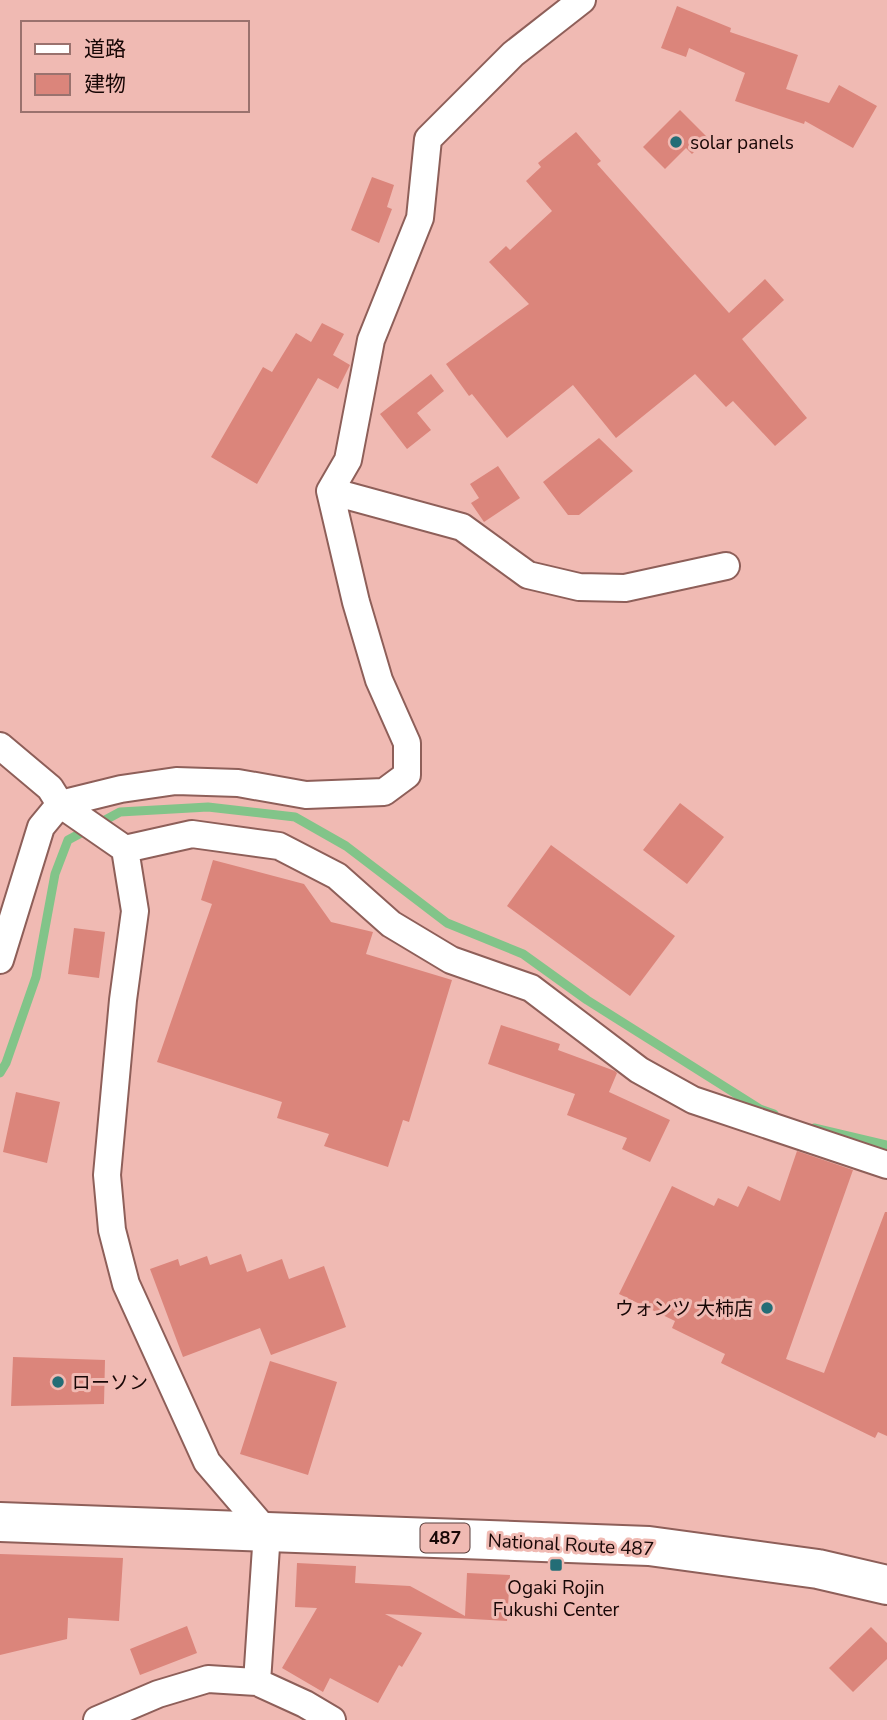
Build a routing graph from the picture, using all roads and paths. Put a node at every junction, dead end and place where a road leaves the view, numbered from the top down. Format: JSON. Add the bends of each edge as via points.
{"nodes":[{"id":1,"x":582,"y":0,"type":"edge"},
{"id":2,"x":330,"y":491,"type":"junction"},
{"id":3,"x":726,"y":566,"type":"dead end"},
{"id":4,"x":0,"y":746,"type":"edge"},
{"id":5,"x":60,"y":804,"type":"junction"},
{"id":6,"x":125,"y":849,"type":"junction"},
{"id":7,"x":0,"y":960,"type":"edge"},
{"id":8,"x":887,"y":1165,"type":"edge"},
{"id":9,"x":0,"y":1522,"type":"edge"},
{"id":10,"x":267,"y":1532,"type":"junction"},
{"id":11,"x":887,"y":1586,"type":"edge"},
{"id":12,"x":257,"y":1682,"type":"junction"},
{"id":13,"x":97,"y":1720,"type":"edge"},
{"id":14,"x":332,"y":1720,"type":"edge"}],
"edges":[{"from":1,"to":2,"type":"street","via":[[513,54],[428,139],[420,218],[371,340],[348,460]]},
{"from":2,"to":3,"type":"street","via":[[462,527],[528,575],[579,587],[625,588]]},
{"from":2,"to":5,"type":"street","via":[[379,680],[407,743],[407,775],[384,792],[306,795],[238,783],[176,780]]},
{"from":4,"to":5,"type":"street","via":[[50,788]]},
{"from":5,"to":6,"type":"street"},
{"from":5,"to":7,"type":"street","via":[[41,827]]},
{"from":6,"to":8,"type":"street","via":[[192,834],[279,846],[337,876],[391,924],[451,960],[531,988],[639,1070],[693,1100]]},
{"from":6,"to":10,"type":"street","via":[[135,911],[122,1000],[107,1175],[112,1230],[126,1283],[207,1462]]},
{"from":9,"to":10,"type":"highway","name":"National Route 487","number":"487"},
{"from":10,"to":11,"type":"highway","name":"National Route 487","number":"487","via":[[649,1546],[818,1569]]},
{"from":10,"to":12,"type":"street"},
{"from":12,"to":13,"type":"street","via":[[208,1679]]},
{"from":12,"to":14,"type":"street"}]}
